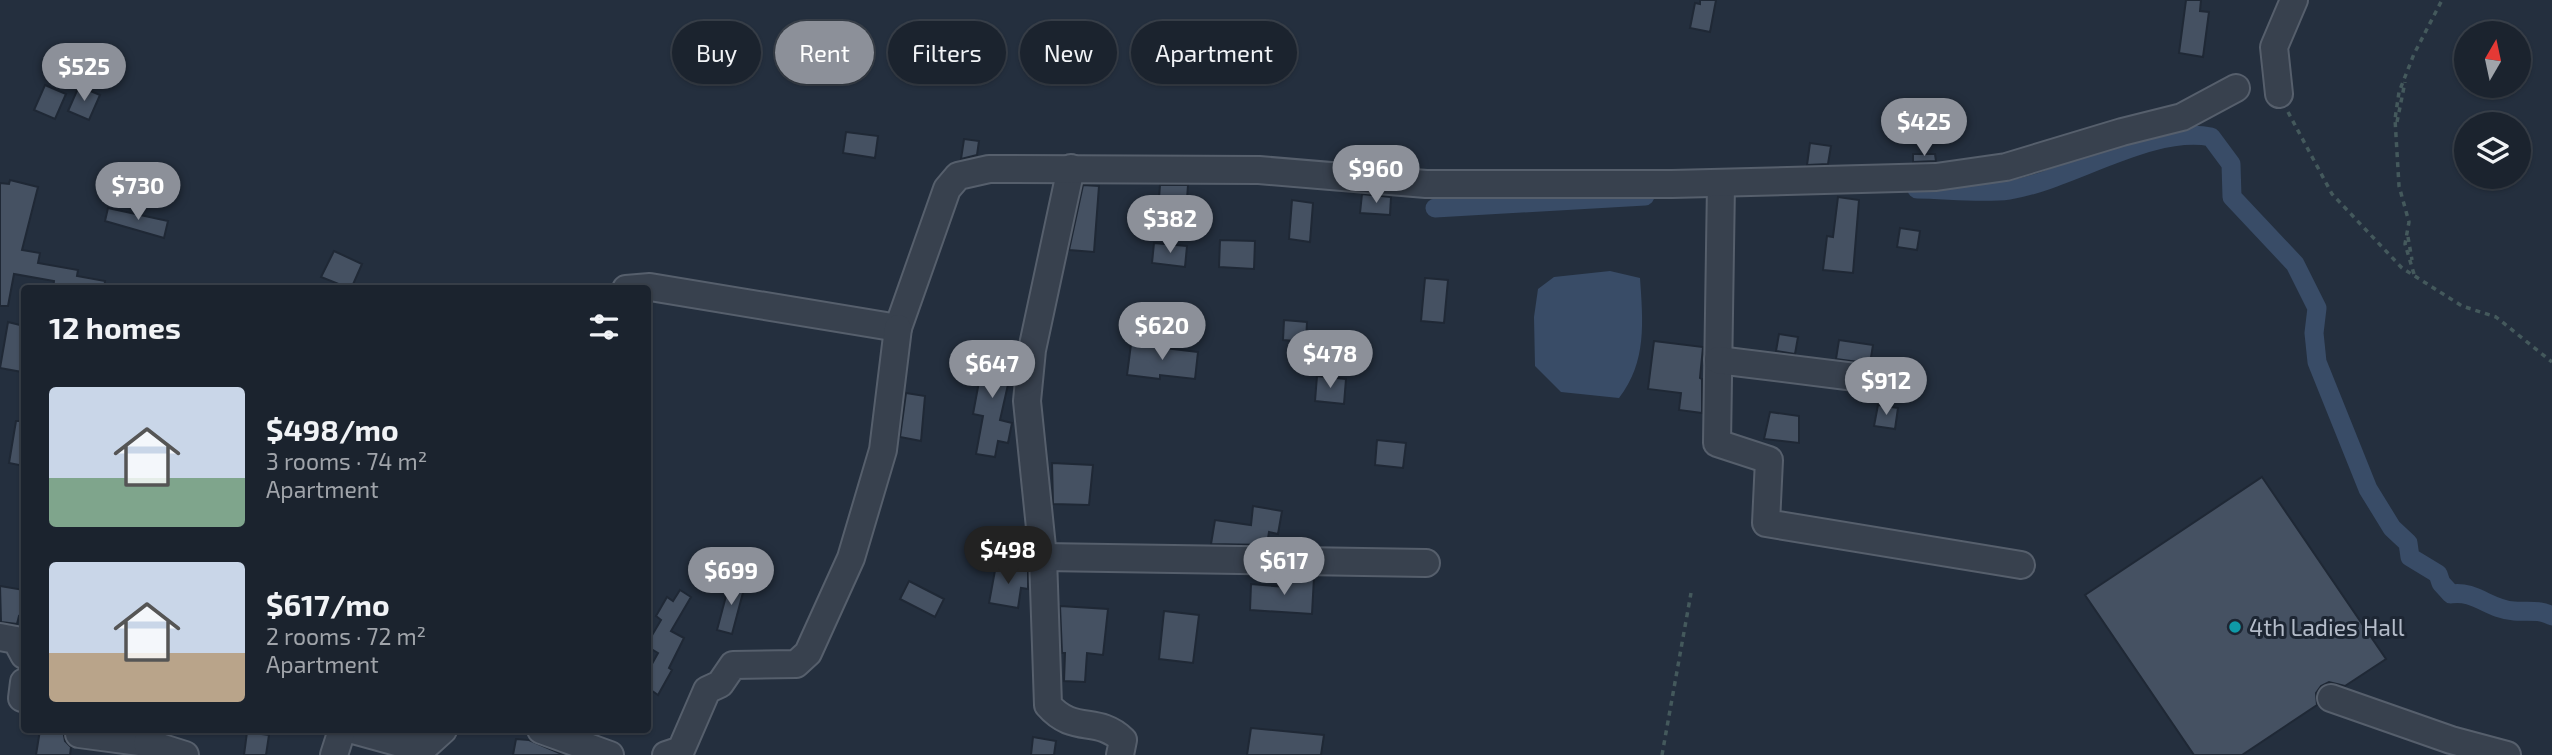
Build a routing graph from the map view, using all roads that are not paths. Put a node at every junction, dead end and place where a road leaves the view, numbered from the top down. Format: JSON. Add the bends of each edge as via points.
{"nodes":[{"id":1,"x":2294,"y":0,"type":"edge"},
{"id":2,"x":2236,"y":88,"type":"dead end"},
{"id":3,"x":2280,"y":94,"type":"road end"},
{"id":4,"x":1071,"y":168,"type":"junction"},
{"id":5,"x":1721,"y":184,"type":"dead end"},
{"id":6,"x":651,"y":287,"type":"edge"},
{"id":7,"x":898,"y":328,"type":"junction"},
{"id":8,"x":1718,"y":360,"type":"junction"},
{"id":9,"x":1855,"y":377,"type":"dead end"},
{"id":10,"x":1043,"y":557,"type":"junction"},
{"id":11,"x":1426,"y":563,"type":"dead end"},
{"id":12,"x":2021,"y":565,"type":"dead end"},
{"id":13,"x":0,"y":637,"type":"edge"},
{"id":14,"x":21,"y":649,"type":"edge"},
{"id":15,"x":2331,"y":698,"type":"dead end"},
{"id":16,"x":79,"y":733,"type":"edge"},
{"id":17,"x":341,"y":733,"type":"edge"},
{"id":18,"x":364,"y":733,"type":"edge"},
{"id":19,"x":440,"y":733,"type":"edge"},
{"id":20,"x":549,"y":733,"type":"edge"},
{"id":21,"x":150,"y":736,"type":"edge"},
{"id":22,"x":185,"y":755,"type":"edge"},
{"id":23,"x":334,"y":755,"type":"edge"},
{"id":24,"x":610,"y":755,"type":"edge"},
{"id":25,"x":666,"y":755,"type":"edge"},
{"id":26,"x":1120,"y":755,"type":"edge"},
{"id":27,"x":2507,"y":755,"type":"edge"}],
"edges":[{"from":1,"to":3,"type":"street","via":[[2274,47]]},
{"from":2,"to":4,"type":"street","via":[[2182,117],[2006,167],[1936,177],[1426,184],[1259,170]]},
{"from":4,"to":7,"type":"street","via":[[989,169],[958,176],[947,189]]},
{"from":4,"to":10,"type":"street","via":[[1032,350],[1027,401]]},
{"from":5,"to":8,"type":"street"},
{"from":6,"to":7,"type":"street"},
{"from":7,"to":25,"type":"street","via":[[883,450],[851,558],[808,653],[796,664],[733,665],[720,684],[707,690],[681,750]]},
{"from":8,"to":9,"type":"street"},
{"from":8,"to":12,"type":"street","via":[[1717,443],[1769,460],[1766,523]]},
{"from":10,"to":11,"type":"street"},
{"from":10,"to":26,"type":"street","via":[[1048,705],[1061,720],[1112,729],[1123,740]]},
{"from":13,"to":14,"type":"street","via":[[16,640]]},
{"from":15,"to":27,"type":"street"},
{"from":16,"to":21,"type":"street"},
{"from":17,"to":23,"type":"street"},
{"from":18,"to":19,"type":"street","via":[[422,748]]},
{"from":20,"to":24,"type":"street"},
{"from":21,"to":22,"type":"street"}]}
